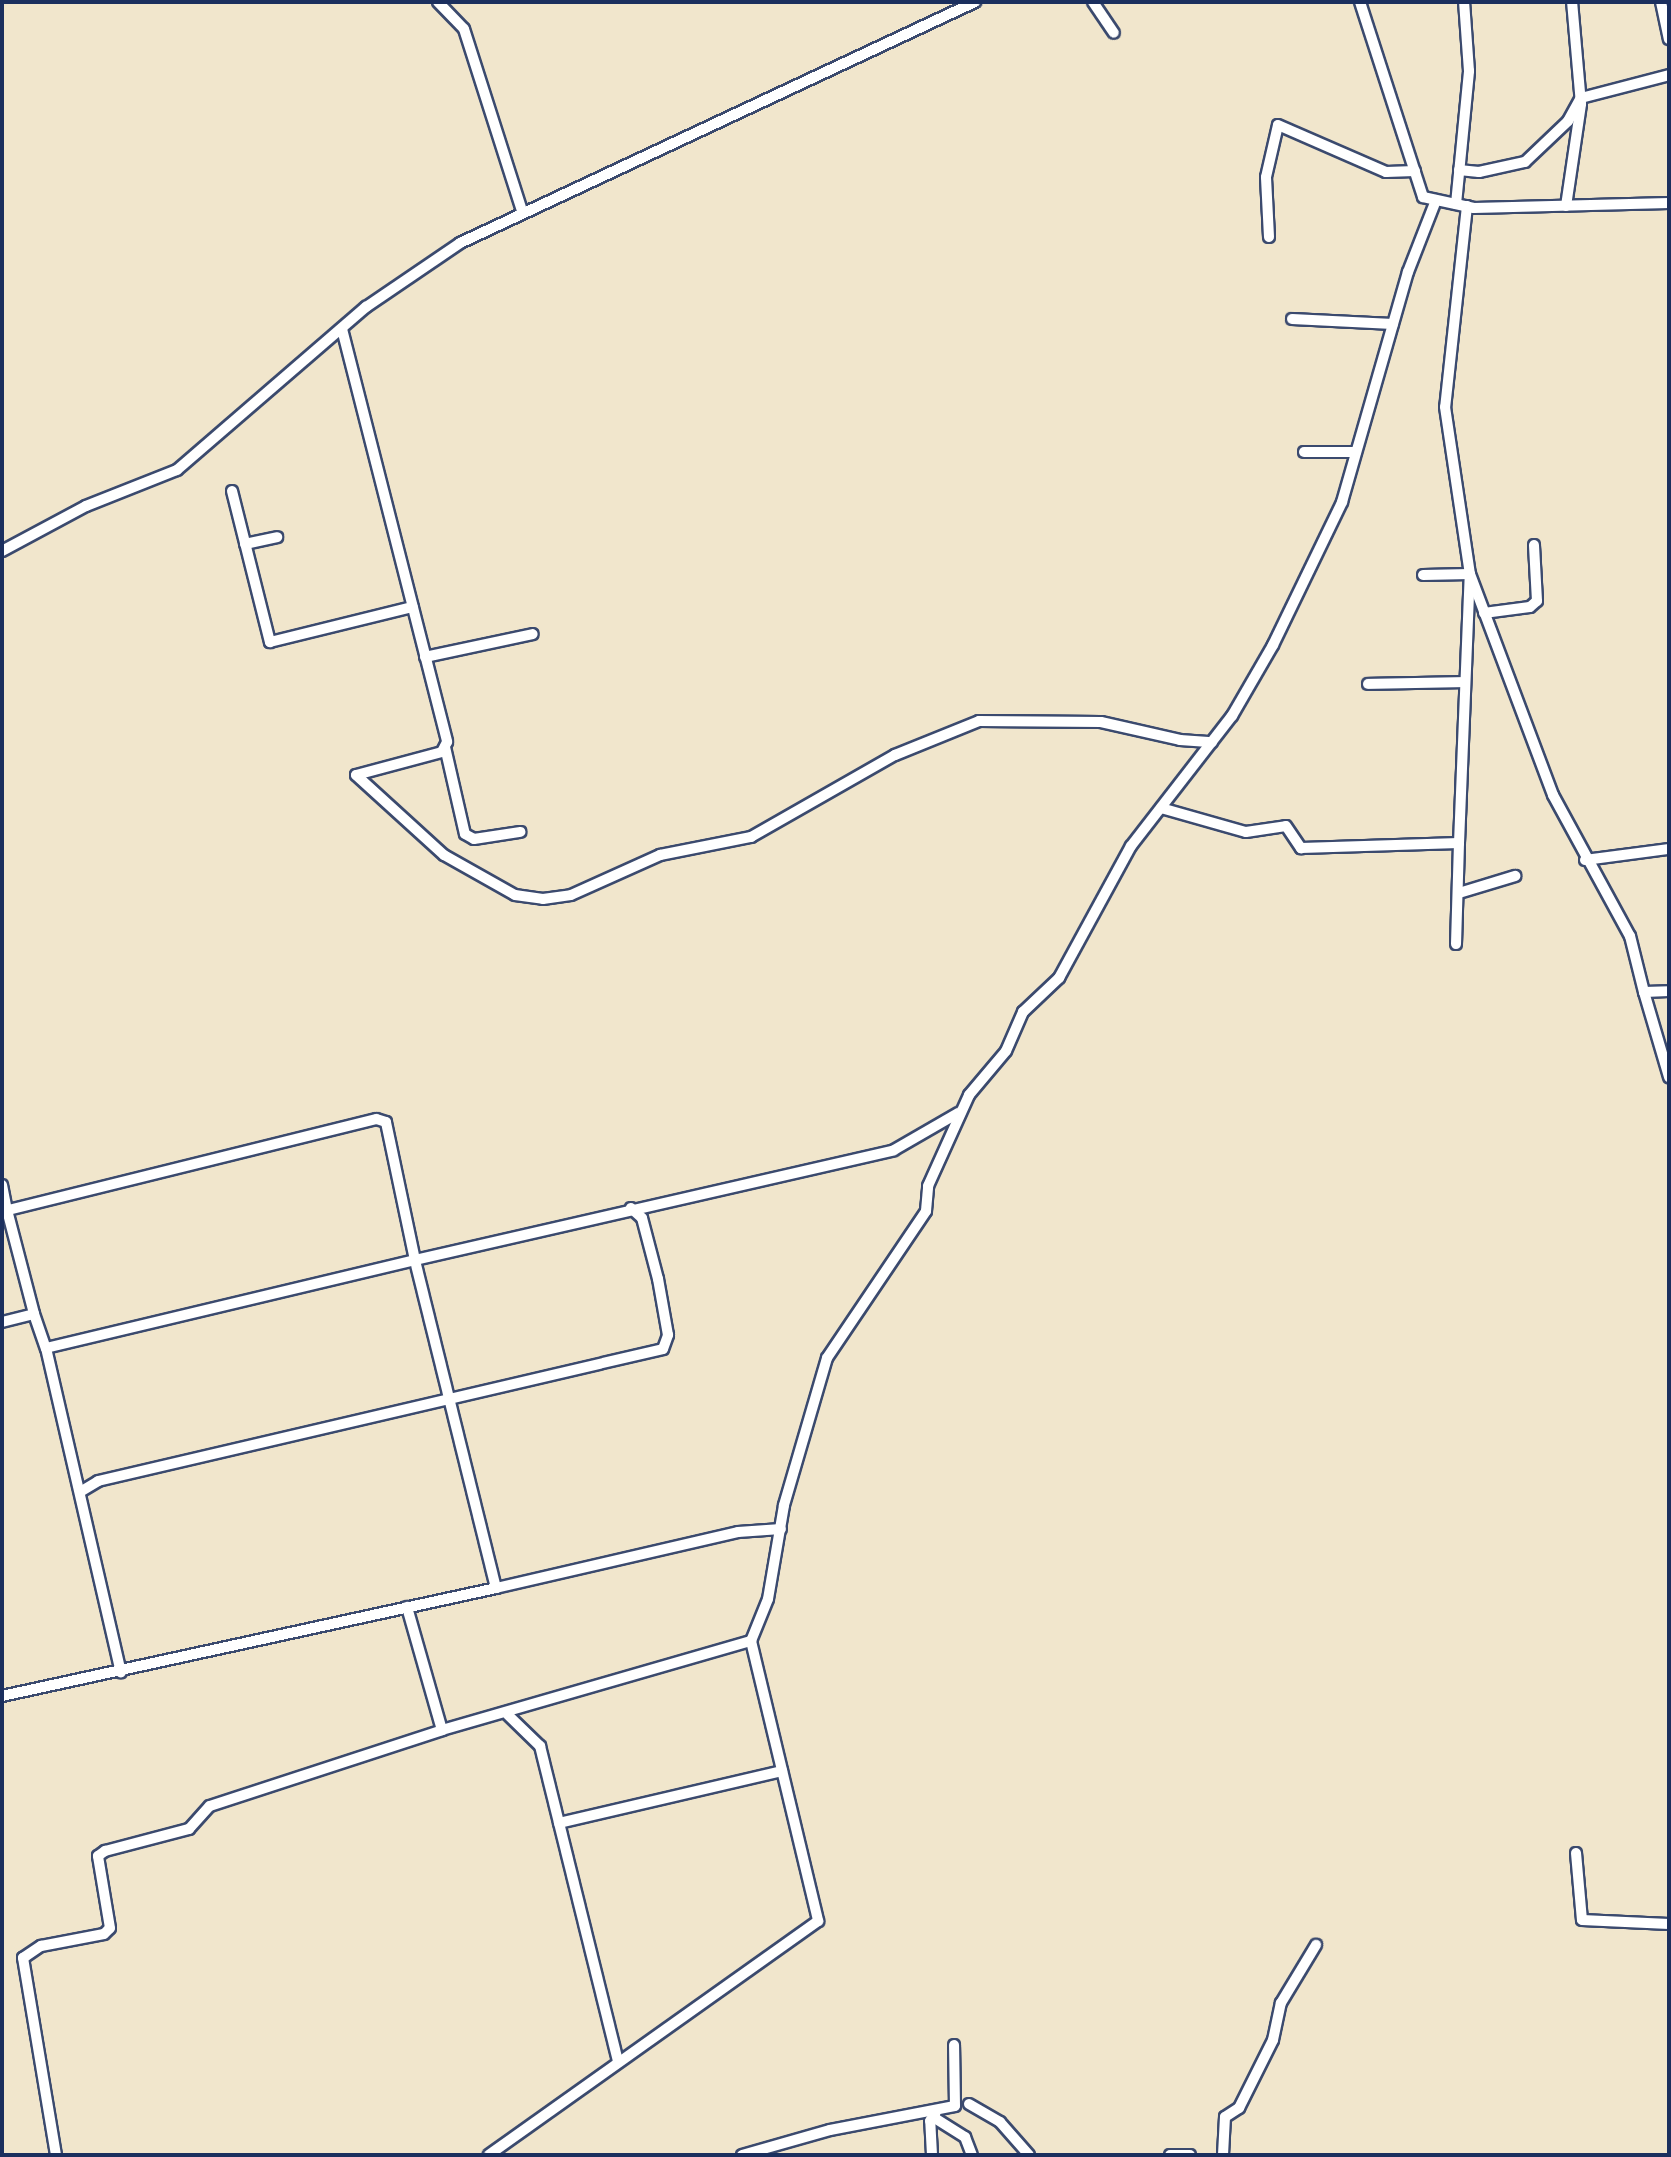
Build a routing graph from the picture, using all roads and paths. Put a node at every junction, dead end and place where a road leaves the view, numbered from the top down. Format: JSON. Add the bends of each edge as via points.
{"nodes":[{"id":1,"x":438,"y":2,"type":"edge"},
{"id":2,"x":975,"y":2,"type":"edge"},
{"id":3,"x":1093,"y":2,"type":"edge"},
{"id":4,"x":1360,"y":2,"type":"edge"},
{"id":5,"x":1464,"y":2,"type":"edge"},
{"id":6,"x":1572,"y":2,"type":"edge"},
{"id":7,"x":1661,"y":2,"type":"edge"},
{"id":8,"x":1114,"y":33,"type":"dead end"},
{"id":9,"x":1669,"y":39,"type":"edge"},
{"id":10,"x":1669,"y":75,"type":"edge"},
{"id":11,"x":1581,"y":98,"type":"junction"},
{"id":12,"x":1459,"y":170,"type":"junction"},
{"id":13,"x":1415,"y":171,"type":"junction"},
{"id":14,"x":1436,"y":200,"type":"junction"},
{"id":15,"x":1669,"y":203,"type":"edge"},
{"id":16,"x":1462,"y":205,"type":"junction"},
{"id":17,"x":1566,"y":206,"type":"junction"},
{"id":18,"x":522,"y":211,"type":"junction"},
{"id":19,"x":1269,"y":237,"type":"dead end"},
{"id":20,"x":1292,"y":319,"type":"dead end"},
{"id":21,"x":1393,"y":324,"type":"junction"},
{"id":22,"x":342,"y":329,"type":"junction"},
{"id":23,"x":1304,"y":452,"type":"dead end"},
{"id":24,"x":1356,"y":452,"type":"junction"},
{"id":25,"x":232,"y":491,"type":"dead end"},
{"id":26,"x":277,"y":537,"type":"dead end"},
{"id":27,"x":245,"y":544,"type":"junction"},
{"id":28,"x":1534,"y":545,"type":"dead end"},
{"id":29,"x":2,"y":551,"type":"edge"},
{"id":30,"x":1470,"y":574,"type":"junction"},
{"id":31,"x":1423,"y":575,"type":"dead end"},
{"id":32,"x":413,"y":607,"type":"junction"},
{"id":33,"x":1484,"y":613,"type":"junction"},
{"id":34,"x":533,"y":634,"type":"dead end"},
{"id":35,"x":425,"y":657,"type":"junction"},
{"id":36,"x":1463,"y":682,"type":"junction"},
{"id":37,"x":1368,"y":684,"type":"dead end"},
{"id":38,"x":1212,"y":742,"type":"junction"},
{"id":39,"x":445,"y":747,"type":"junction"},
{"id":40,"x":1161,"y":808,"type":"junction"},
{"id":41,"x":520,"y":832,"type":"dead end"},
{"id":42,"x":1459,"y":843,"type":"junction"},
{"id":43,"x":1669,"y":849,"type":"edge"},
{"id":44,"x":1585,"y":860,"type":"junction"},
{"id":45,"x":1515,"y":876,"type":"dead end"},
{"id":46,"x":1459,"y":893,"type":"junction"},
{"id":47,"x":1456,"y":944,"type":"dead end"},
{"id":48,"x":1669,"y":991,"type":"edge"},
{"id":49,"x":1644,"y":992,"type":"junction"},
{"id":50,"x":1669,"y":1077,"type":"edge"},
{"id":51,"x":959,"y":1112,"type":"junction"},
{"id":52,"x":2,"y":1185,"type":"edge"},
{"id":53,"x":631,"y":1208,"type":"junction"},
{"id":54,"x":7,"y":1210,"type":"junction"},
{"id":55,"x":415,"y":1260,"type":"junction"},
{"id":56,"x":34,"y":1314,"type":"junction"},
{"id":57,"x":2,"y":1322,"type":"edge"},
{"id":58,"x":46,"y":1348,"type":"junction"},
{"id":59,"x":449,"y":1401,"type":"junction"},
{"id":60,"x":80,"y":1492,"type":"junction"},
{"id":61,"x":781,"y":1529,"type":"junction"},
{"id":62,"x":496,"y":1588,"type":"junction"},
{"id":63,"x":407,"y":1607,"type":"junction"},
{"id":64,"x":751,"y":1641,"type":"junction"},
{"id":65,"x":121,"y":1672,"type":"junction"},
{"id":66,"x":2,"y":1696,"type":"edge"},
{"id":67,"x":508,"y":1715,"type":"junction"},
{"id":68,"x":442,"y":1730,"type":"junction"},
{"id":69,"x":782,"y":1771,"type":"junction"},
{"id":70,"x":559,"y":1823,"type":"junction"},
{"id":71,"x":1576,"y":1853,"type":"dead end"},
{"id":72,"x":1669,"y":1924,"type":"edge"},
{"id":73,"x":1316,"y":1945,"type":"dead end"},
{"id":74,"x":954,"y":2045,"type":"dead end"},
{"id":75,"x":618,"y":2062,"type":"junction"},
{"id":76,"x":969,"y":2104,"type":"dead end"},
{"id":77,"x":936,"y":2113,"type":"junction"},
{"id":78,"x":56,"y":2155,"type":"edge"},
{"id":79,"x":489,"y":2155,"type":"edge"},
{"id":80,"x":742,"y":2155,"type":"edge"},
{"id":81,"x":932,"y":2155,"type":"edge"},
{"id":82,"x":972,"y":2155,"type":"edge"},
{"id":83,"x":1029,"y":2155,"type":"edge"},
{"id":84,"x":1170,"y":2155,"type":"edge"},
{"id":85,"x":1190,"y":2155,"type":"edge"},
{"id":86,"x":1223,"y":2155,"type":"edge"}],
"edges":[{"from":1,"to":18,"type":"street","via":[[464,29]]},
{"from":2,"to":18,"type":"street","via":[[731,120]]},
{"from":3,"to":8,"type":"street"},
{"from":4,"to":13,"type":"street"},
{"from":5,"to":12,"type":"street","via":[[1469,71]]},
{"from":6,"to":11,"type":"street"},
{"from":7,"to":9,"type":"street"},
{"from":10,"to":11,"type":"street"},
{"from":11,"to":12,"type":"street","via":[[1568,121],[1525,162],[1479,172]]},
{"from":11,"to":17,"type":"street"},
{"from":12,"to":16,"type":"street"},
{"from":13,"to":14,"type":"street","via":[[1423,197]]},
{"from":13,"to":19,"type":"street","via":[[1386,172],[1278,125],[1266,177]]},
{"from":14,"to":16,"type":"street"},
{"from":14,"to":21,"type":"street"},
{"from":15,"to":17,"type":"street"},
{"from":16,"to":17,"type":"street"},
{"from":16,"to":30,"type":"street","via":[[1445,407]]},
{"from":18,"to":22,"type":"street","via":[[460,243]]},
{"from":20,"to":21,"type":"street"},
{"from":21,"to":24,"type":"street"},
{"from":22,"to":29,"type":"street","via":[[177,470],[86,506]]},
{"from":22,"to":32,"type":"street"},
{"from":23,"to":24,"type":"street"},
{"from":24,"to":38,"type":"street","via":[[1327,538],[1273,645]]},
{"from":25,"to":27,"type":"street"},
{"from":26,"to":27,"type":"street"},
{"from":27,"to":32,"type":"street","via":[[270,642]]},
{"from":28,"to":33,"type":"street","via":[[1537,601],[1530,607]]},
{"from":30,"to":31,"type":"street"},
{"from":30,"to":33,"type":"street"},
{"from":30,"to":36,"type":"street"},
{"from":32,"to":35,"type":"street"},
{"from":33,"to":44,"type":"street","via":[[1553,795]]},
{"from":34,"to":35,"type":"street"},
{"from":35,"to":39,"type":"street"},
{"from":36,"to":37,"type":"street"},
{"from":36,"to":42,"type":"street"},
{"from":38,"to":39,"type":"street","via":[[1101,722],[979,721],[895,755],[751,837],[660,855],[571,895],[543,899],[515,895],[444,855],[356,775]]},
{"from":38,"to":40,"type":"street"},
{"from":39,"to":41,"type":"street","via":[[465,834],[474,839]]},
{"from":40,"to":42,"type":"street","via":[[1246,832],[1286,826],[1301,848]]},
{"from":40,"to":51,"type":"street","via":[[1111,879],[1059,978],[1023,1012],[1006,1051]]},
{"from":42,"to":46,"type":"street"},
{"from":43,"to":44,"type":"street"},
{"from":44,"to":49,"type":"street","via":[[1630,936]]},
{"from":45,"to":46,"type":"street"},
{"from":46,"to":47,"type":"street"},
{"from":48,"to":49,"type":"street"},
{"from":49,"to":50,"type":"street"},
{"from":51,"to":53,"type":"street","via":[[894,1150]]},
{"from":51,"to":61,"type":"street","via":[[942,1164],[928,1186],[926,1211],[827,1358]]},
{"from":52,"to":54,"type":"street"},
{"from":53,"to":55,"type":"street"},
{"from":53,"to":59,"type":"street","via":[[642,1218],[658,1279],[668,1335],[663,1349]]},
{"from":54,"to":55,"type":"street","via":[[376,1119],[386,1122]]},
{"from":54,"to":56,"type":"street"},
{"from":55,"to":58,"type":"street"},
{"from":55,"to":59,"type":"street"},
{"from":56,"to":57,"type":"street"},
{"from":56,"to":58,"type":"street"},
{"from":58,"to":60,"type":"street"},
{"from":59,"to":60,"type":"street","via":[[98,1481]]},
{"from":59,"to":62,"type":"street"},
{"from":60,"to":65,"type":"street"},
{"from":61,"to":62,"type":"street","via":[[738,1532]]},
{"from":61,"to":64,"type":"street","via":[[768,1599]]},
{"from":62,"to":63,"type":"street"},
{"from":63,"to":65,"type":"street"},
{"from":63,"to":68,"type":"street"},
{"from":64,"to":67,"type":"street"},
{"from":64,"to":69,"type":"street"},
{"from":65,"to":66,"type":"street"},
{"from":67,"to":68,"type":"street"},
{"from":67,"to":70,"type":"street","via":[[540,1746]]},
{"from":68,"to":78,"type":"street","via":[[210,1806],[189,1829],[98,1856],[110,1928],[104,1934],[41,1946],[23,1958]]},
{"from":69,"to":70,"type":"street"},
{"from":69,"to":75,"type":"street","via":[[818,1921]]},
{"from":70,"to":75,"type":"street"},
{"from":71,"to":72,"type":"street","via":[[1582,1920]]},
{"from":73,"to":86,"type":"street","via":[[1281,2003],[1273,2040],[1239,2108],[1225,2117]]},
{"from":74,"to":77,"type":"street","via":[[955,2106]]},
{"from":75,"to":79,"type":"street"},
{"from":76,"to":83,"type":"street","via":[[1000,2122]]},
{"from":77,"to":80,"type":"street"},
{"from":77,"to":81,"type":"street"},
{"from":77,"to":82,"type":"street","via":[[965,2137]]},
{"from":84,"to":85,"type":"street"}]}
